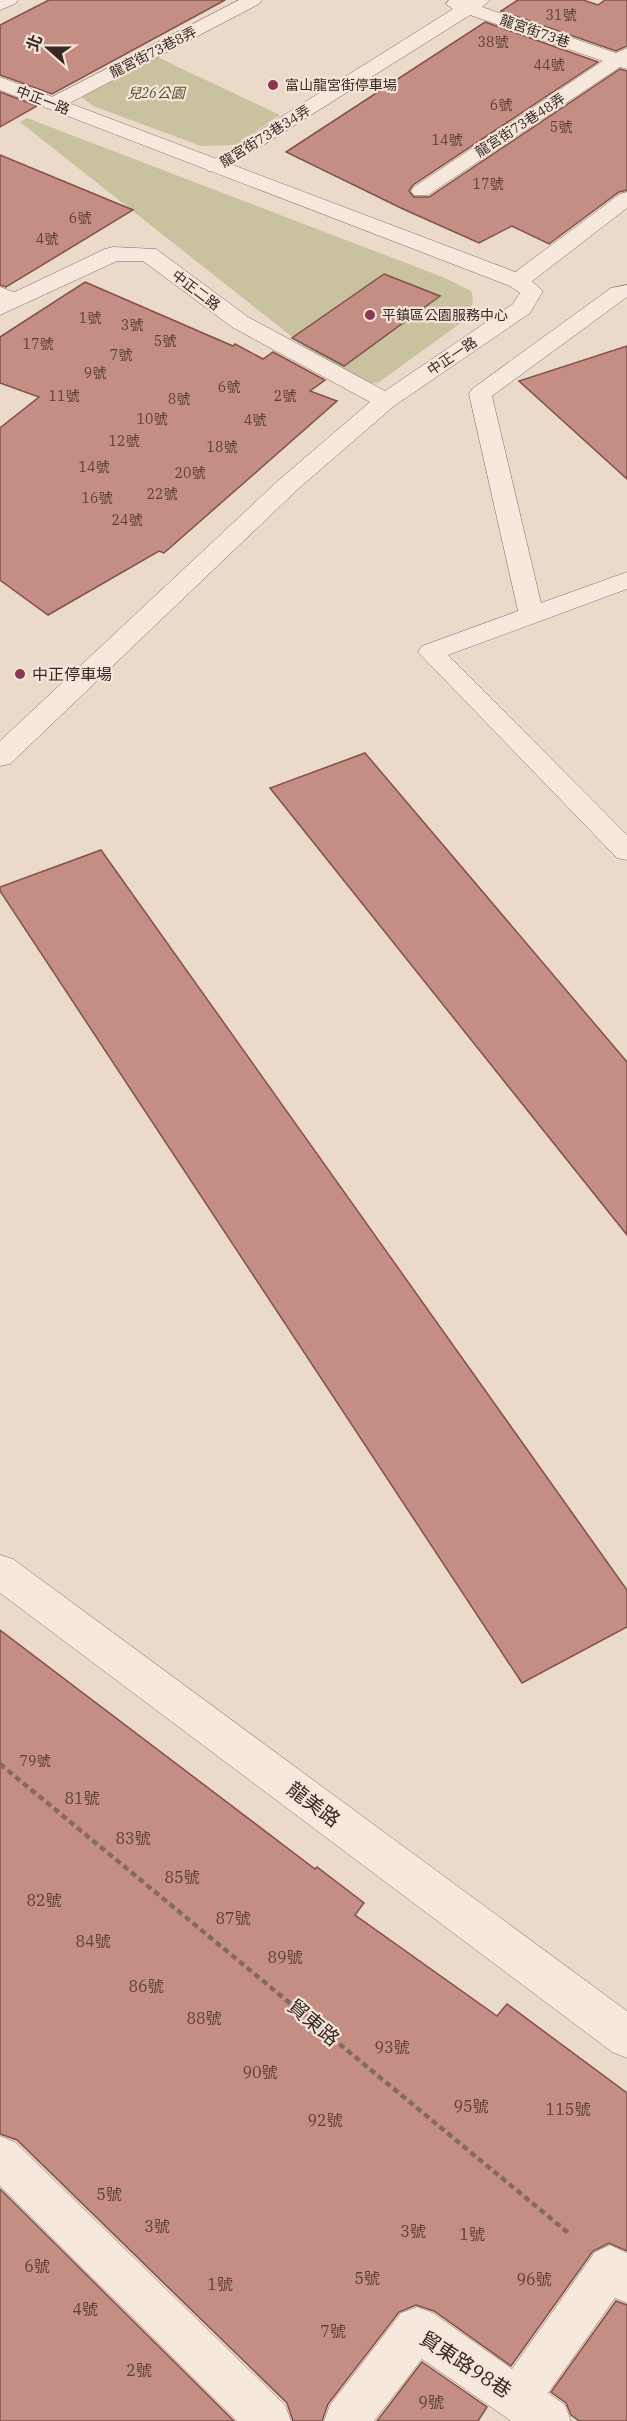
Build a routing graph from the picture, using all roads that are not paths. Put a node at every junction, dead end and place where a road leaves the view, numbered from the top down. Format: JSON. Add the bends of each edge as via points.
{"nodes":[{"id":1,"x":8,"y":0,"type":"edge"},
{"id":2,"x":253,"y":0,"type":"edge"},
{"id":3,"x":444,"y":0,"type":"edge"},
{"id":4,"x":0,"y":4,"type":"edge"},
{"id":5,"x":474,"y":4,"type":"edge"},
{"id":6,"x":624,"y":59,"type":"edge"},
{"id":7,"x":0,"y":83,"type":"edge"},
{"id":8,"x":53,"y":104,"type":"junction"},
{"id":9,"x":215,"y":167,"type":"junction"},
{"id":10,"x":421,"y":191,"type":"dead end"},
{"id":11,"x":627,"y":198,"type":"edge"},
{"id":12,"x":518,"y":281,"type":"junction"},
{"id":13,"x":627,"y":291,"type":"edge"},
{"id":14,"x":5,"y":300,"type":"edge"},
{"id":15,"x":386,"y":401,"type":"junction"},
{"id":16,"x":627,"y":580,"type":"edge"},
{"id":17,"x":531,"y":615,"type":"junction"},
{"id":18,"x":0,"y":757,"type":"edge"},
{"id":19,"x":627,"y":851,"type":"edge"},
{"id":20,"x":0,"y":1571,"type":"edge"},
{"id":21,"x":627,"y":2037,"type":"edge"},
{"id":22,"x":0,"y":2157,"type":"edge"},
{"id":23,"x":618,"y":2274,"type":"edge"},
{"id":24,"x":534,"y":2410,"type":"edge"},
{"id":25,"x":269,"y":2421,"type":"edge"},
{"id":26,"x":346,"y":2421,"type":"edge"}],
"edges":[{"from":1,"to":4,"type":"street"},
{"from":2,"to":8,"type":"lane","name":"龍宮街73巷8弄"},
{"from":3,"to":5,"type":"lane","name":"龍宮街73巷"},
{"from":5,"to":6,"type":"lane","name":"龍宮街73巷"},
{"from":5,"to":9,"type":"lane","name":"龍宮街73巷34弄"},
{"from":6,"to":10,"type":"lane","name":"龍宮街73巷48弄"},
{"from":7,"to":8,"type":"street","name":"中正一路"},
{"from":8,"to":9,"type":"street","name":"中正一路"},
{"from":9,"to":12,"type":"street","name":"中正一路"},
{"from":11,"to":12,"type":"lane"},
{"from":12,"to":15,"type":"street","name":"中正一路","via":[[532,291],[522,308]]},
{"from":13,"to":17,"type":"lane","via":[[618,293],[480,394]]},
{"from":14,"to":15,"type":"street","name":"中正二路","via":[[113,254],[148,254],[240,322]]},
{"from":15,"to":18,"type":"street","name":"中正一路","via":[[289,484]]},
{"from":16,"to":17,"type":"lane"},
{"from":17,"to":19,"type":"lane","via":[[430,652]]},
{"from":20,"to":21,"type":"street","name":"龍美路"},
{"from":22,"to":25,"type":"lane"},
{"from":23,"to":24,"type":"lane"},
{"from":24,"to":26,"type":"lane","name":"貿東路98巷","via":[[417,2329]]}]}
